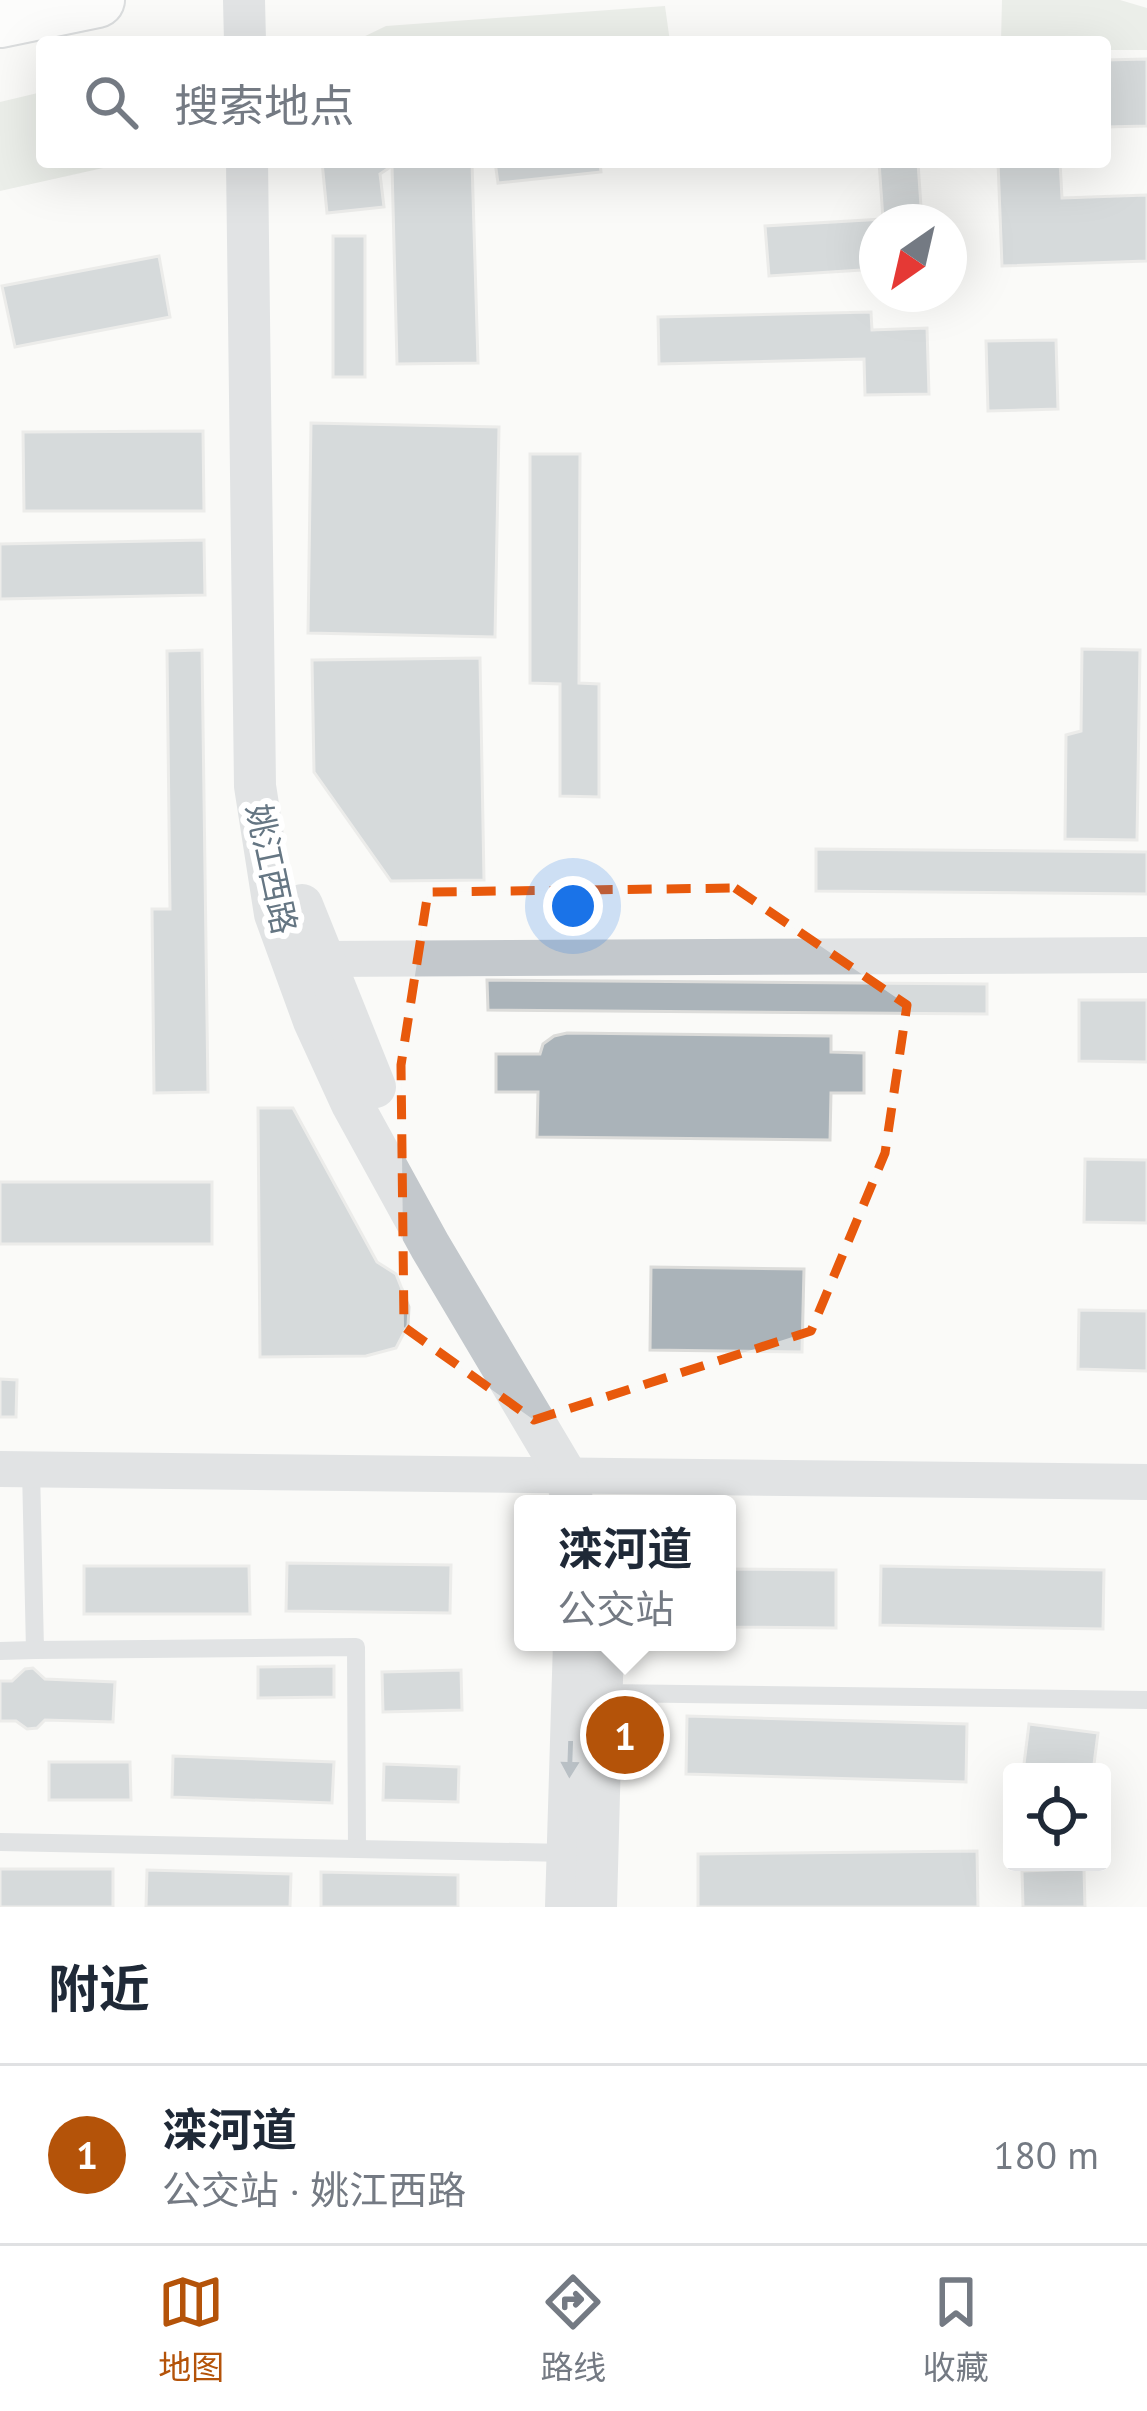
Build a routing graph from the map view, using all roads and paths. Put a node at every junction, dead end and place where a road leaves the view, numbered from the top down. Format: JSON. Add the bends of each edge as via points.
{"nodes":[{"id":1,"x":97,"y":0,"type":"edge"},
{"id":2,"x":244,"y":0,"type":"edge"},
{"id":3,"x":272,"y":0,"type":"edge"},
{"id":4,"x":0,"y":20,"type":"edge"},
{"id":5,"x":245,"y":36,"type":"edge"},
{"id":6,"x":273,"y":36,"type":"edge"},
{"id":7,"x":247,"y":168,"type":"edge"},
{"id":8,"x":274,"y":168,"type":"edge"},
{"id":9,"x":1147,"y":956,"type":"edge"},
{"id":10,"x":323,"y":959,"type":"junction"},
{"id":11,"x":16,"y":1469,"type":"edge"},
{"id":12,"x":1147,"y":1482,"type":"edge"},
{"id":13,"x":583,"y":1489,"type":"edge"},
{"id":14,"x":35,"y":1650,"type":"junction"},
{"id":15,"x":0,"y":1651,"type":"edge"},
{"id":16,"x":574,"y":1651,"type":"edge"},
{"id":17,"x":603,"y":1651,"type":"edge"},
{"id":18,"x":603,"y":1693,"type":"junction"},
{"id":19,"x":1147,"y":1700,"type":"edge"},
{"id":20,"x":0,"y":1842,"type":"edge"},
{"id":21,"x":357,"y":1849,"type":"junction"},
{"id":22,"x":581,"y":1853,"type":"junction"},
{"id":23,"x":566,"y":1907,"type":"edge"},
{"id":24,"x":596,"y":1907,"type":"edge"}],
"edges":[{"from":1,"to":4,"type":"main road"},
{"from":2,"to":5,"type":"street"},
{"from":3,"to":6,"type":"street"},
{"from":7,"to":13,"type":"street","name":"姚江西路","via":[[255,786],[275,914],[352,1104],[430,1246]]},
{"from":8,"to":10,"type":"street","name":"姚江西路","via":[[283,799],[300,900]]},
{"from":9,"to":10,"type":"street"},
{"from":10,"to":13,"type":"street","name":"姚江西路","via":[[413,1164],[567,1422]]},
{"from":11,"to":13,"type":"street"},
{"from":11,"to":14,"type":"lane"},
{"from":12,"to":13,"type":"street"},
{"from":14,"to":15,"type":"lane"},
{"from":14,"to":21,"type":"lane","via":[[356,1647]]},
{"from":16,"to":22,"type":"street","one_way":true},
{"from":17,"to":18,"type":"street"},
{"from":18,"to":19,"type":"lane"},
{"from":18,"to":22,"type":"street"},
{"from":20,"to":21,"type":"lane"},
{"from":21,"to":22,"type":"lane"},
{"from":22,"to":23,"type":"street"},
{"from":22,"to":24,"type":"street"}]}
